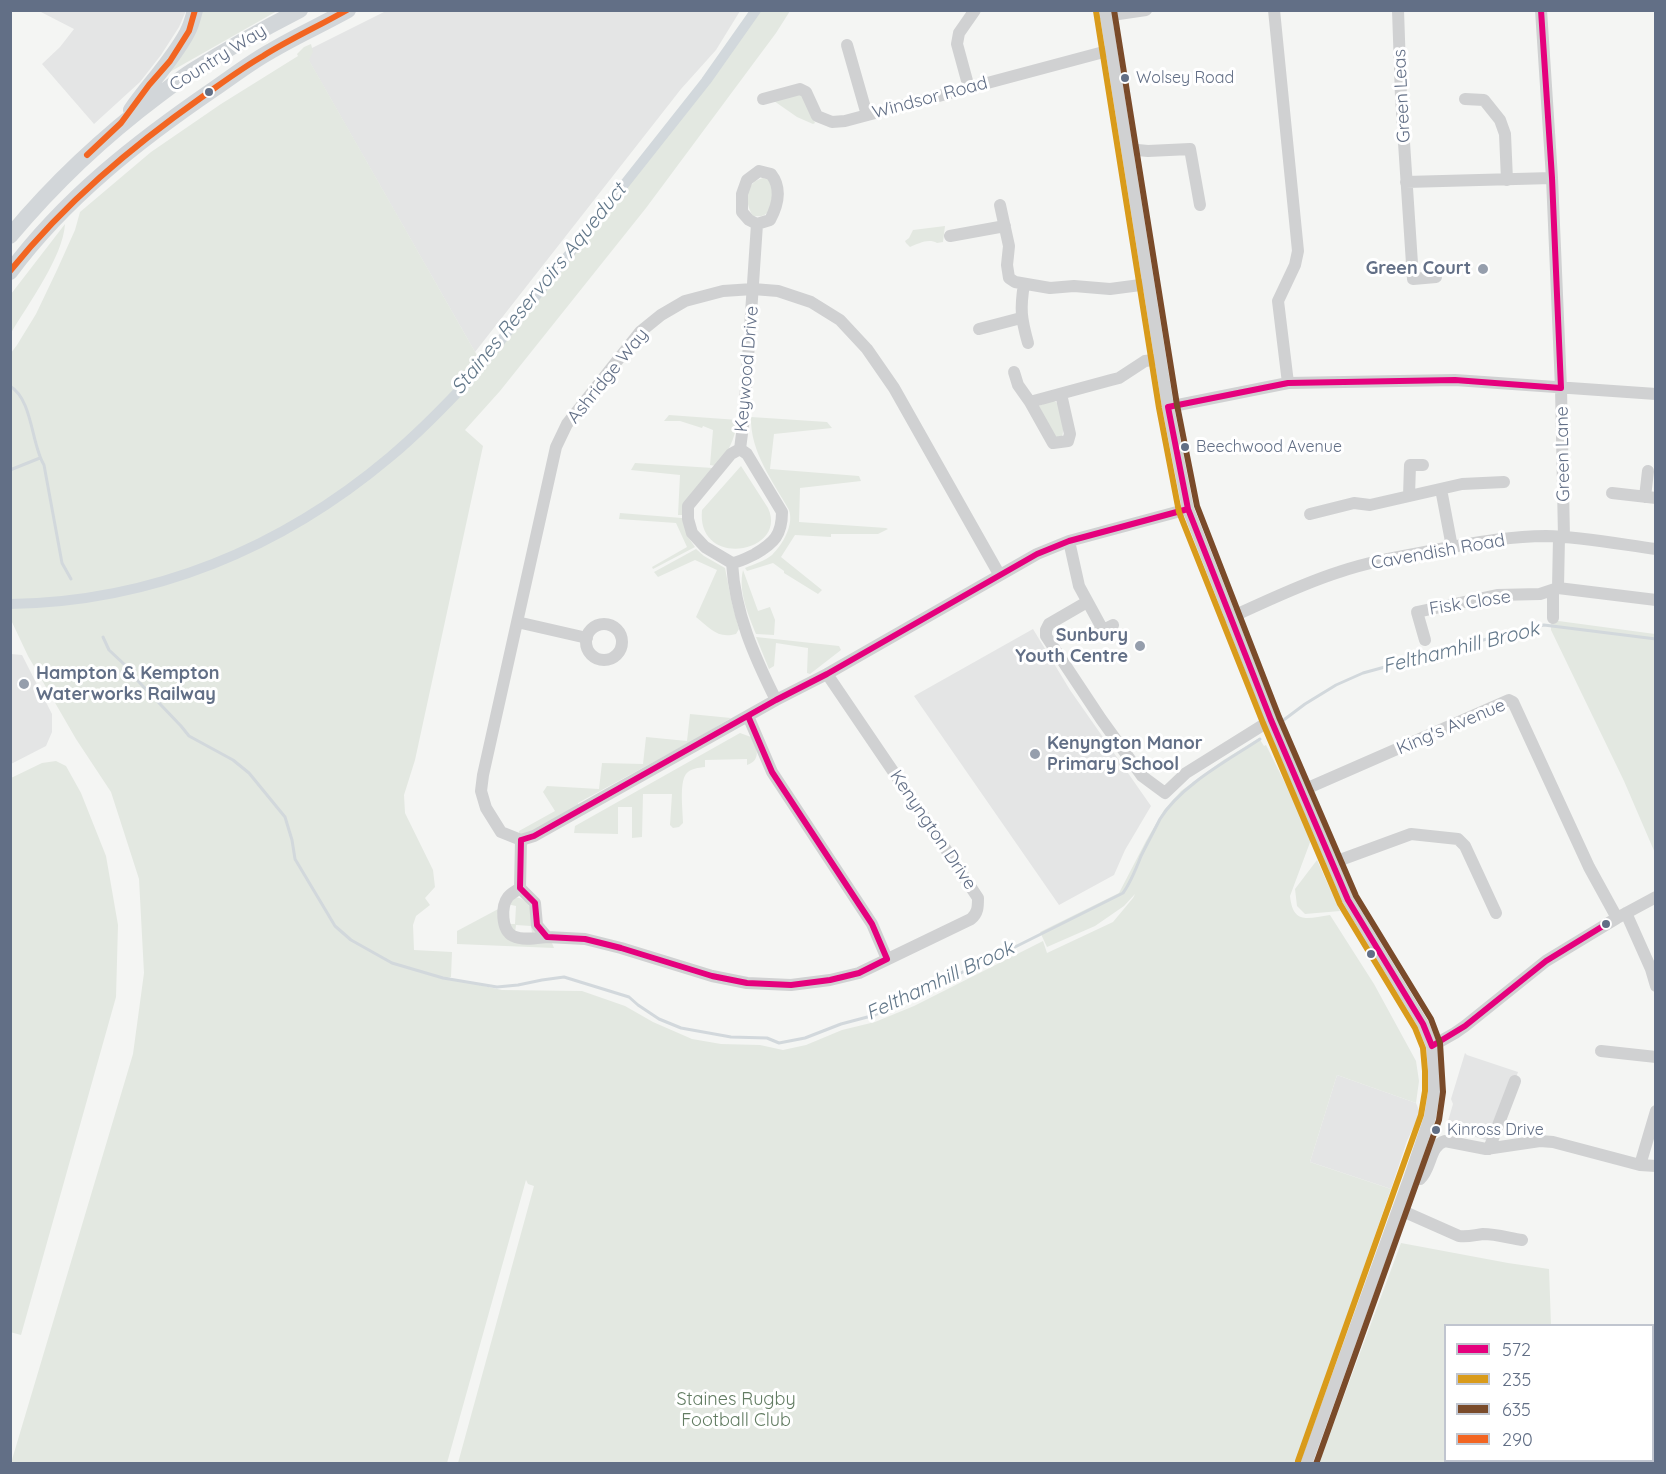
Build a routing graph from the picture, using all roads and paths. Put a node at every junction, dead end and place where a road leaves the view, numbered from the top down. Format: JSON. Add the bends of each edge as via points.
{"nodes":[{"id":1,"x":195,"y":10,"type":"edge"},
{"id":2,"x":300,"y":10,"type":"edge"},
{"id":3,"x":348,"y":10,"type":"edge"},
{"id":4,"x":975,"y":10,"type":"edge"},
{"id":5,"x":1146,"y":10,"type":"edge"},
{"id":6,"x":1274,"y":10,"type":"edge"},
{"id":7,"x":1398,"y":10,"type":"edge"},
{"id":8,"x":1541,"y":10,"type":"edge"},
{"id":9,"x":1105,"y":13,"type":"edge"},
{"id":10,"x":847,"y":45,"type":"dead end"},
{"id":11,"x":1111,"y":50,"type":"junction"},
{"id":12,"x":969,"y":88,"type":"junction"},
{"id":13,"x":764,"y":99,"type":"dead end"},
{"id":14,"x":1465,"y":99,"type":"dead end"},
{"id":15,"x":867,"y":115,"type":"junction"},
{"id":16,"x":121,"y":123,"type":"junction"},
{"id":17,"x":1127,"y":150,"type":"junction"},
{"id":18,"x":1552,"y":178,"type":"junction"},
{"id":19,"x":1507,"y":180,"type":"junction"},
{"id":20,"x":1406,"y":182,"type":"junction"},
{"id":21,"x":1000,"y":205,"type":"dead end"},
{"id":22,"x":1200,"y":205,"type":"dead end"},
{"id":23,"x":757,"y":224,"type":"dead end"},
{"id":24,"x":1005,"y":226,"type":"junction"},
{"id":25,"x":10,"y":236,"type":"edge"},
{"id":26,"x":950,"y":236,"type":"dead end"},
{"id":27,"x":10,"y":272,"type":"edge"},
{"id":28,"x":1437,"y":277,"type":"dead end"},
{"id":29,"x":1024,"y":284,"type":"junction"},
{"id":30,"x":1148,"y":284,"type":"junction"},
{"id":31,"x":753,"y":289,"type":"junction"},
{"id":32,"x":1021,"y":318,"type":"junction"},
{"id":33,"x":979,"y":329,"type":"dead end"},
{"id":34,"x":1028,"y":343,"type":"dead end"},
{"id":35,"x":1160,"y":359,"type":"junction"},
{"id":36,"x":1014,"y":372,"type":"dead end"},
{"id":37,"x":1288,"y":383,"type":"junction"},
{"id":38,"x":1562,"y":387,"type":"junction"},
{"id":39,"x":1061,"y":393,"type":"junction"},
{"id":40,"x":1656,"y":394,"type":"edge"},
{"id":41,"x":1030,"y":402,"type":"junction"},
{"id":42,"x":1168,"y":407,"type":"junction"},
{"id":43,"x":740,"y":449,"type":"junction"},
{"id":44,"x":1423,"y":465,"type":"dead end"},
{"id":45,"x":1648,"y":471,"type":"dead end"},
{"id":46,"x":1504,"y":482,"type":"dead end"},
{"id":47,"x":1441,"y":489,"type":"junction"},
{"id":48,"x":1612,"y":493,"type":"dead end"},
{"id":49,"x":1410,"y":496,"type":"junction"},
{"id":50,"x":1650,"y":498,"type":"edge"},
{"id":51,"x":1188,"y":509,"type":"junction"},
{"id":52,"x":1310,"y":514,"type":"dead end"},
{"id":53,"x":1562,"y":537,"type":"junction"},
{"id":54,"x":1069,"y":541,"type":"junction"},
{"id":55,"x":1452,"y":547,"type":"junction"},
{"id":56,"x":1656,"y":549,"type":"edge"},
{"id":57,"x":732,"y":563,"type":"junction"},
{"id":58,"x":999,"y":574,"type":"junction"},
{"id":59,"x":1556,"y":590,"type":"junction"},
{"id":60,"x":1656,"y":600,"type":"edge"},
{"id":61,"x":1088,"y":602,"type":"junction"},
{"id":62,"x":1229,"y":618,"type":"junction"},
{"id":63,"x":1553,"y":618,"type":"dead end"},
{"id":64,"x":517,"y":622,"type":"junction"},
{"id":65,"x":1103,"y":630,"type":"dead end"},
{"id":66,"x":587,"y":638,"type":"dead end"},
{"id":67,"x":1425,"y":640,"type":"dead end"},
{"id":68,"x":826,"y":674,"type":"junction"},
{"id":69,"x":776,"y":700,"type":"junction"},
{"id":70,"x":748,"y":716,"type":"junction"},
{"id":71,"x":1271,"y":720,"type":"junction"},
{"id":72,"x":1301,"y":791,"type":"junction"},
{"id":73,"x":518,"y":840,"type":"junction"},
{"id":74,"x":1332,"y":863,"type":"junction"},
{"id":75,"x":520,"y":888,"type":"junction"},
{"id":76,"x":1656,"y":897,"type":"edge"},
{"id":77,"x":1496,"y":913,"type":"dead end"},
{"id":78,"x":1622,"y":915,"type":"junction"},
{"id":79,"x":547,"y":937,"type":"junction"},
{"id":80,"x":887,"y":959,"type":"junction"},
{"id":81,"x":1656,"y":986,"type":"edge"},
{"id":82,"x":1432,"y":1046,"type":"junction"},
{"id":83,"x":1601,"y":1051,"type":"dead end"},
{"id":84,"x":1656,"y":1057,"type":"edge"},
{"id":85,"x":1515,"y":1081,"type":"dead end"},
{"id":86,"x":1656,"y":1110,"type":"edge"},
{"id":87,"x":1489,"y":1149,"type":"junction"},
{"id":88,"x":1640,"y":1165,"type":"junction"},
{"id":89,"x":1656,"y":1166,"type":"edge"},
{"id":90,"x":1410,"y":1179,"type":"junction"},
{"id":91,"x":1398,"y":1209,"type":"junction"},
{"id":92,"x":1522,"y":1240,"type":"dead end"},
{"id":93,"x":1306,"y":1464,"type":"edge"}],
"edges":[{"from":1,"to":16,"type":"highway","via":[[189,31],[170,61]]},
{"from":2,"to":16,"type":"highway","name":"Country Way","via":[[191,71]]},
{"from":3,"to":27,"type":"highway","name":"Country Way","via":[[270,51],[129,151],[56,217]]},
{"from":4,"to":12,"type":"street","via":[[959,33],[957,44]]},
{"from":5,"to":9,"type":"street"},
{"from":6,"to":37,"type":"street","via":[[1298,251],[1278,301]]},
{"from":7,"to":20,"type":"street","name":"Green Leas"},
{"from":8,"to":18,"type":"street","name":"Green Lane"},
{"from":9,"to":11,"type":"street"},
{"from":10,"to":15,"type":"street"},
{"from":11,"to":12,"type":"street","name":"Windsor Road"},
{"from":11,"to":17,"type":"street"},
{"from":12,"to":15,"type":"street","name":"Windsor Road"},
{"from":13,"to":15,"type":"street","name":"Windsor Road","via":[[800,89],[806,92],[817,116],[832,122]]},
{"from":14,"to":19,"type":"street","via":[[1484,100],[1500,120],[1506,134]]},
{"from":16,"to":25,"type":"highway","name":"Country Way","via":[[71,169]]},
{"from":17,"to":22,"type":"street","via":[[1190,149]]},
{"from":17,"to":30,"type":"street"},
{"from":18,"to":19,"type":"street"},
{"from":18,"to":38,"type":"street","name":"Green Lane"},
{"from":19,"to":20,"type":"street"},
{"from":20,"to":28,"type":"street","name":"Green Leas","via":[[1413,279]]},
{"from":21,"to":24,"type":"street"},
{"from":23,"to":31,"type":"street","name":"Keywood Drive"},
{"from":24,"to":26,"type":"street"},
{"from":24,"to":29,"type":"street","via":[[1009,278]]},
{"from":29,"to":30,"type":"street","via":[[1110,289]]},
{"from":29,"to":32,"type":"street"},
{"from":30,"to":35,"type":"street"},
{"from":31,"to":43,"type":"street","name":"Keywood Drive"},
{"from":31,"to":58,"type":"street","name":"Ashridge Way","via":[[778,291],[811,302],[840,320],[867,349],[894,388]]},
{"from":31,"to":64,"type":"street","name":"Ashridge Way","via":[[723,291],[685,301],[662,315],[640,332],[567,424],[556,447]]},
{"from":32,"to":33,"type":"street"},
{"from":32,"to":34,"type":"street"},
{"from":35,"to":39,"type":"street","via":[[1145,361],[1119,378]]},
{"from":35,"to":42,"type":"street"},
{"from":36,"to":41,"type":"street"},
{"from":37,"to":38,"type":"street","via":[[1455,380]]},
{"from":37,"to":42,"type":"street"},
{"from":38,"to":40,"type":"street"},
{"from":38,"to":53,"type":"street","name":"Green Lane"},
{"from":39,"to":41,"type":"street"},
{"from":39,"to":41,"type":"street","via":[[1068,441],[1053,443]]},
{"from":42,"to":51,"type":"street"},
{"from":43,"to":57,"type":"street","name":"Keywood Drive","via":[[747,454],[782,512],[782,523],[770,546]]},
{"from":43,"to":57,"type":"street","name":"Keywood Drive","via":[[731,454],[688,506],[692,532],[705,547]]},
{"from":44,"to":49,"type":"street","via":[[1410,465]]},
{"from":45,"to":50,"type":"street"},
{"from":46,"to":47,"type":"street"},
{"from":47,"to":49,"type":"street"},
{"from":47,"to":55,"type":"street"},
{"from":48,"to":50,"type":"street"},
{"from":49,"to":52,"type":"street","via":[[1370,505],[1354,503]]},
{"from":51,"to":54,"type":"street"},
{"from":51,"to":62,"type":"street"},
{"from":53,"to":55,"type":"street","name":"Cavendish Road","via":[[1511,538]]},
{"from":53,"to":56,"type":"street","name":"Cavendish Road"},
{"from":53,"to":59,"type":"street","name":"Green Lane"},
{"from":54,"to":58,"type":"street"},
{"from":54,"to":61,"type":"street","via":[[1079,586]]},
{"from":55,"to":62,"type":"street","name":"Cavendish Road","via":[[1338,572]]},
{"from":57,"to":69,"type":"street","via":[[740,613]]},
{"from":58,"to":68,"type":"street"},
{"from":59,"to":60,"type":"street"},
{"from":59,"to":63,"type":"street"},
{"from":59,"to":67,"type":"street","name":"Fisk Close","via":[[1497,595],[1417,612]]},
{"from":61,"to":65,"type":"street"},
{"from":61,"to":71,"type":"street","via":[[1049,624],[1046,636],[1142,776],[1165,793],[1186,773]]},
{"from":62,"to":71,"type":"street"},
{"from":64,"to":66,"type":"street"},
{"from":64,"to":73,"type":"street","name":"Ashridge Way","via":[[481,791],[501,832]]},
{"from":68,"to":69,"type":"street"},
{"from":68,"to":80,"type":"street","name":"Kenyngton Drive","via":[[978,898],[976,914],[971,919]]},
{"from":69,"to":70,"type":"street"},
{"from":70,"to":73,"type":"street","via":[[534,837]]},
{"from":70,"to":80,"type":"street","via":[[772,772],[872,924]]},
{"from":71,"to":72,"type":"street"},
{"from":72,"to":74,"type":"street"},
{"from":72,"to":78,"type":"street","name":"King's Avenue","via":[[1509,700],[1589,867]]},
{"from":73,"to":75,"type":"street"},
{"from":74,"to":77,"type":"street","via":[[1411,834],[1458,839],[1465,846]]},
{"from":74,"to":82,"type":"street","via":[[1348,900],[1423,1024]]},
{"from":75,"to":79,"type":"street","via":[[535,903],[537,925]]},
{"from":75,"to":79,"type":"street","name":"Kenyngton Drive","via":[[504,904],[507,932],[514,937]]},
{"from":76,"to":78,"type":"street"},
{"from":78,"to":81,"type":"street"},
{"from":78,"to":82,"type":"street","via":[[1546,961],[1455,1034]]},
{"from":79,"to":80,"type":"street","name":"Kenyngton Drive","via":[[585,939],[747,983],[791,985],[830,980],[859,973]]},
{"from":82,"to":90,"type":"street","via":[[1434,1092],[1430,1117]]},
{"from":83,"to":84,"type":"street"},
{"from":85,"to":87,"type":"street"},
{"from":86,"to":88,"type":"street"},
{"from":87,"to":88,"type":"street","via":[[1553,1142]]},
{"from":87,"to":90,"type":"street","via":[[1441,1142],[1426,1174]]},
{"from":88,"to":89,"type":"street"},
{"from":90,"to":91,"type":"street"},
{"from":91,"to":92,"type":"street","via":[[1460,1236],[1481,1234]]},
{"from":91,"to":93,"type":"street"}]}
